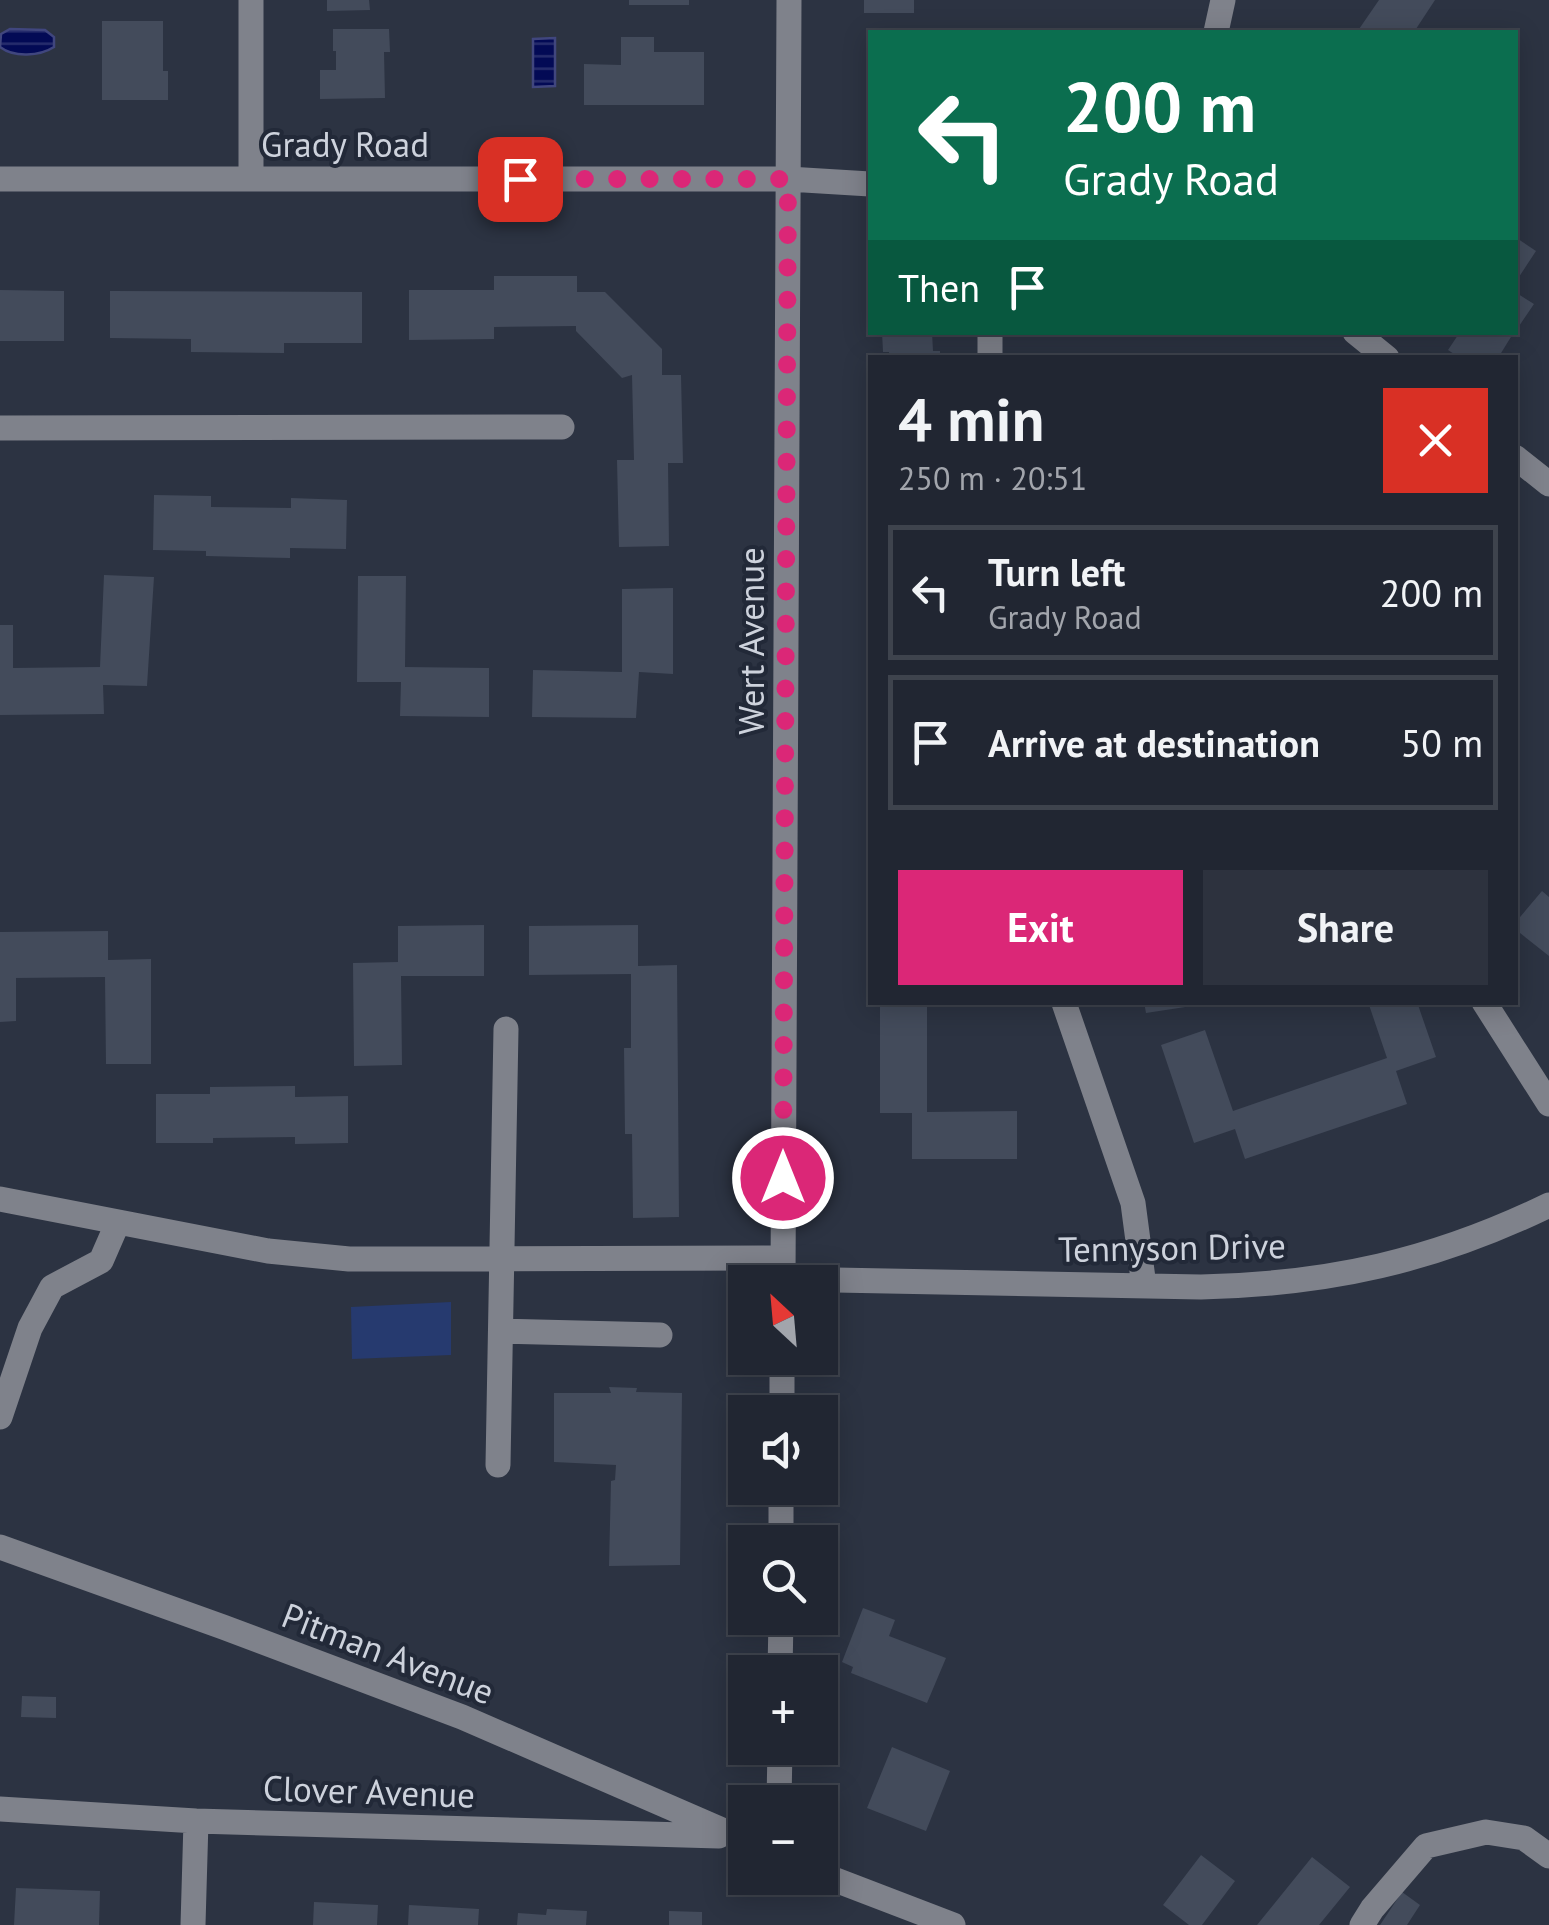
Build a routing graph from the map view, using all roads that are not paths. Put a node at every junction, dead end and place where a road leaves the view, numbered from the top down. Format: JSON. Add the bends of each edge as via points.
{"nodes":[{"id":1,"x":252,"y":0,"type":"edge"},
{"id":2,"x":789,"y":0,"type":"edge"},
{"id":3,"x":1223,"y":0,"type":"edge"},
{"id":4,"x":1216,"y":30,"type":"edge"},
{"id":5,"x":0,"y":179,"type":"edge"},
{"id":6,"x":252,"y":179,"type":"junction"},
{"id":7,"x":788,"y":179,"type":"junction"},
{"id":8,"x":868,"y":184,"type":"edge"},
{"id":9,"x":1358,"y":335,"type":"edge"},
{"id":10,"x":1383,"y":355,"type":"edge"},
{"id":11,"x":562,"y":427,"type":"dead end"},
{"id":12,"x":0,"y":428,"type":"edge"},
{"id":13,"x":1518,"y":459,"type":"edge"},
{"id":14,"x":1549,"y":484,"type":"edge"},
{"id":15,"x":1065,"y":1005,"type":"edge"},
{"id":16,"x":1486,"y":1005,"type":"edge"},
{"id":17,"x":506,"y":1029,"type":"dead end"},
{"id":18,"x":1549,"y":1104,"type":"edge"},
{"id":19,"x":0,"y":1199,"type":"edge"},
{"id":20,"x":1549,"y":1205,"type":"edge"},
{"id":21,"x":118,"y":1222,"type":"junction"},
{"id":22,"x":504,"y":1258,"type":"junction"},
{"id":23,"x":783,"y":1265,"type":"edge"},
{"id":24,"x":728,"y":1270,"type":"edge"},
{"id":25,"x":838,"y":1275,"type":"edge"},
{"id":26,"x":1144,"y":1286,"type":"junction"},
{"id":27,"x":502,"y":1331,"type":"junction"},
{"id":28,"x":660,"y":1335,"type":"dead end"},
{"id":29,"x":0,"y":1416,"type":"edge"},
{"id":30,"x":498,"y":1465,"type":"dead end"},
{"id":31,"x":0,"y":1547,"type":"edge"},
{"id":32,"x":0,"y":1809,"type":"edge"},
{"id":33,"x":196,"y":1821,"type":"junction"},
{"id":34,"x":728,"y":1833,"type":"edge"},
{"id":35,"x":728,"y":1838,"type":"edge"},
{"id":36,"x":1549,"y":1856,"type":"edge"},
{"id":37,"x":838,"y":1881,"type":"edge"},
{"id":38,"x":193,"y":1925,"type":"edge"},
{"id":39,"x":953,"y":1925,"type":"edge"},
{"id":40,"x":1362,"y":1925,"type":"edge"}],
"edges":[{"from":1,"to":6,"type":"street"},
{"from":2,"to":7,"type":"street","name":"Wert Avenue"},
{"from":3,"to":4,"type":"street"},
{"from":5,"to":6,"type":"street","name":"Grady Road"},
{"from":6,"to":7,"type":"street","name":"Grady Road"},
{"from":7,"to":8,"type":"street","name":"Grady Road"},
{"from":7,"to":23,"type":"street","name":"Wert Avenue"},
{"from":9,"to":10,"type":"street"},
{"from":11,"to":12,"type":"street"},
{"from":13,"to":14,"type":"street"},
{"from":15,"to":26,"type":"street","via":[[1132,1202]]},
{"from":16,"to":18,"type":"street"},
{"from":17,"to":22,"type":"street"},
{"from":19,"to":21,"type":"street","name":"Tennyson Drive"},
{"from":20,"to":26,"type":"street","name":"Tennyson Drive","via":[[1497,1231],[1333,1277],[1254,1286]]},
{"from":21,"to":22,"type":"street","name":"Tennyson Drive","via":[[268,1251]]},
{"from":21,"to":29,"type":"street","via":[[100,1261],[52,1287],[30,1328]]},
{"from":22,"to":24,"type":"street","name":"Tennyson Drive"},
{"from":22,"to":27,"type":"street"},
{"from":25,"to":26,"type":"street","name":"Tennyson Drive"},
{"from":27,"to":28,"type":"street"},
{"from":27,"to":30,"type":"street"},
{"from":31,"to":34,"type":"street","name":"Pitman Avenue","via":[[462,1717]]},
{"from":32,"to":33,"type":"street","name":"Clover Avenue"},
{"from":33,"to":35,"type":"street","name":"Clover Avenue"},
{"from":33,"to":38,"type":"street"},
{"from":36,"to":40,"type":"street","via":[[1524,1838],[1486,1832],[1426,1846]]},
{"from":37,"to":39,"type":"street"}]}
